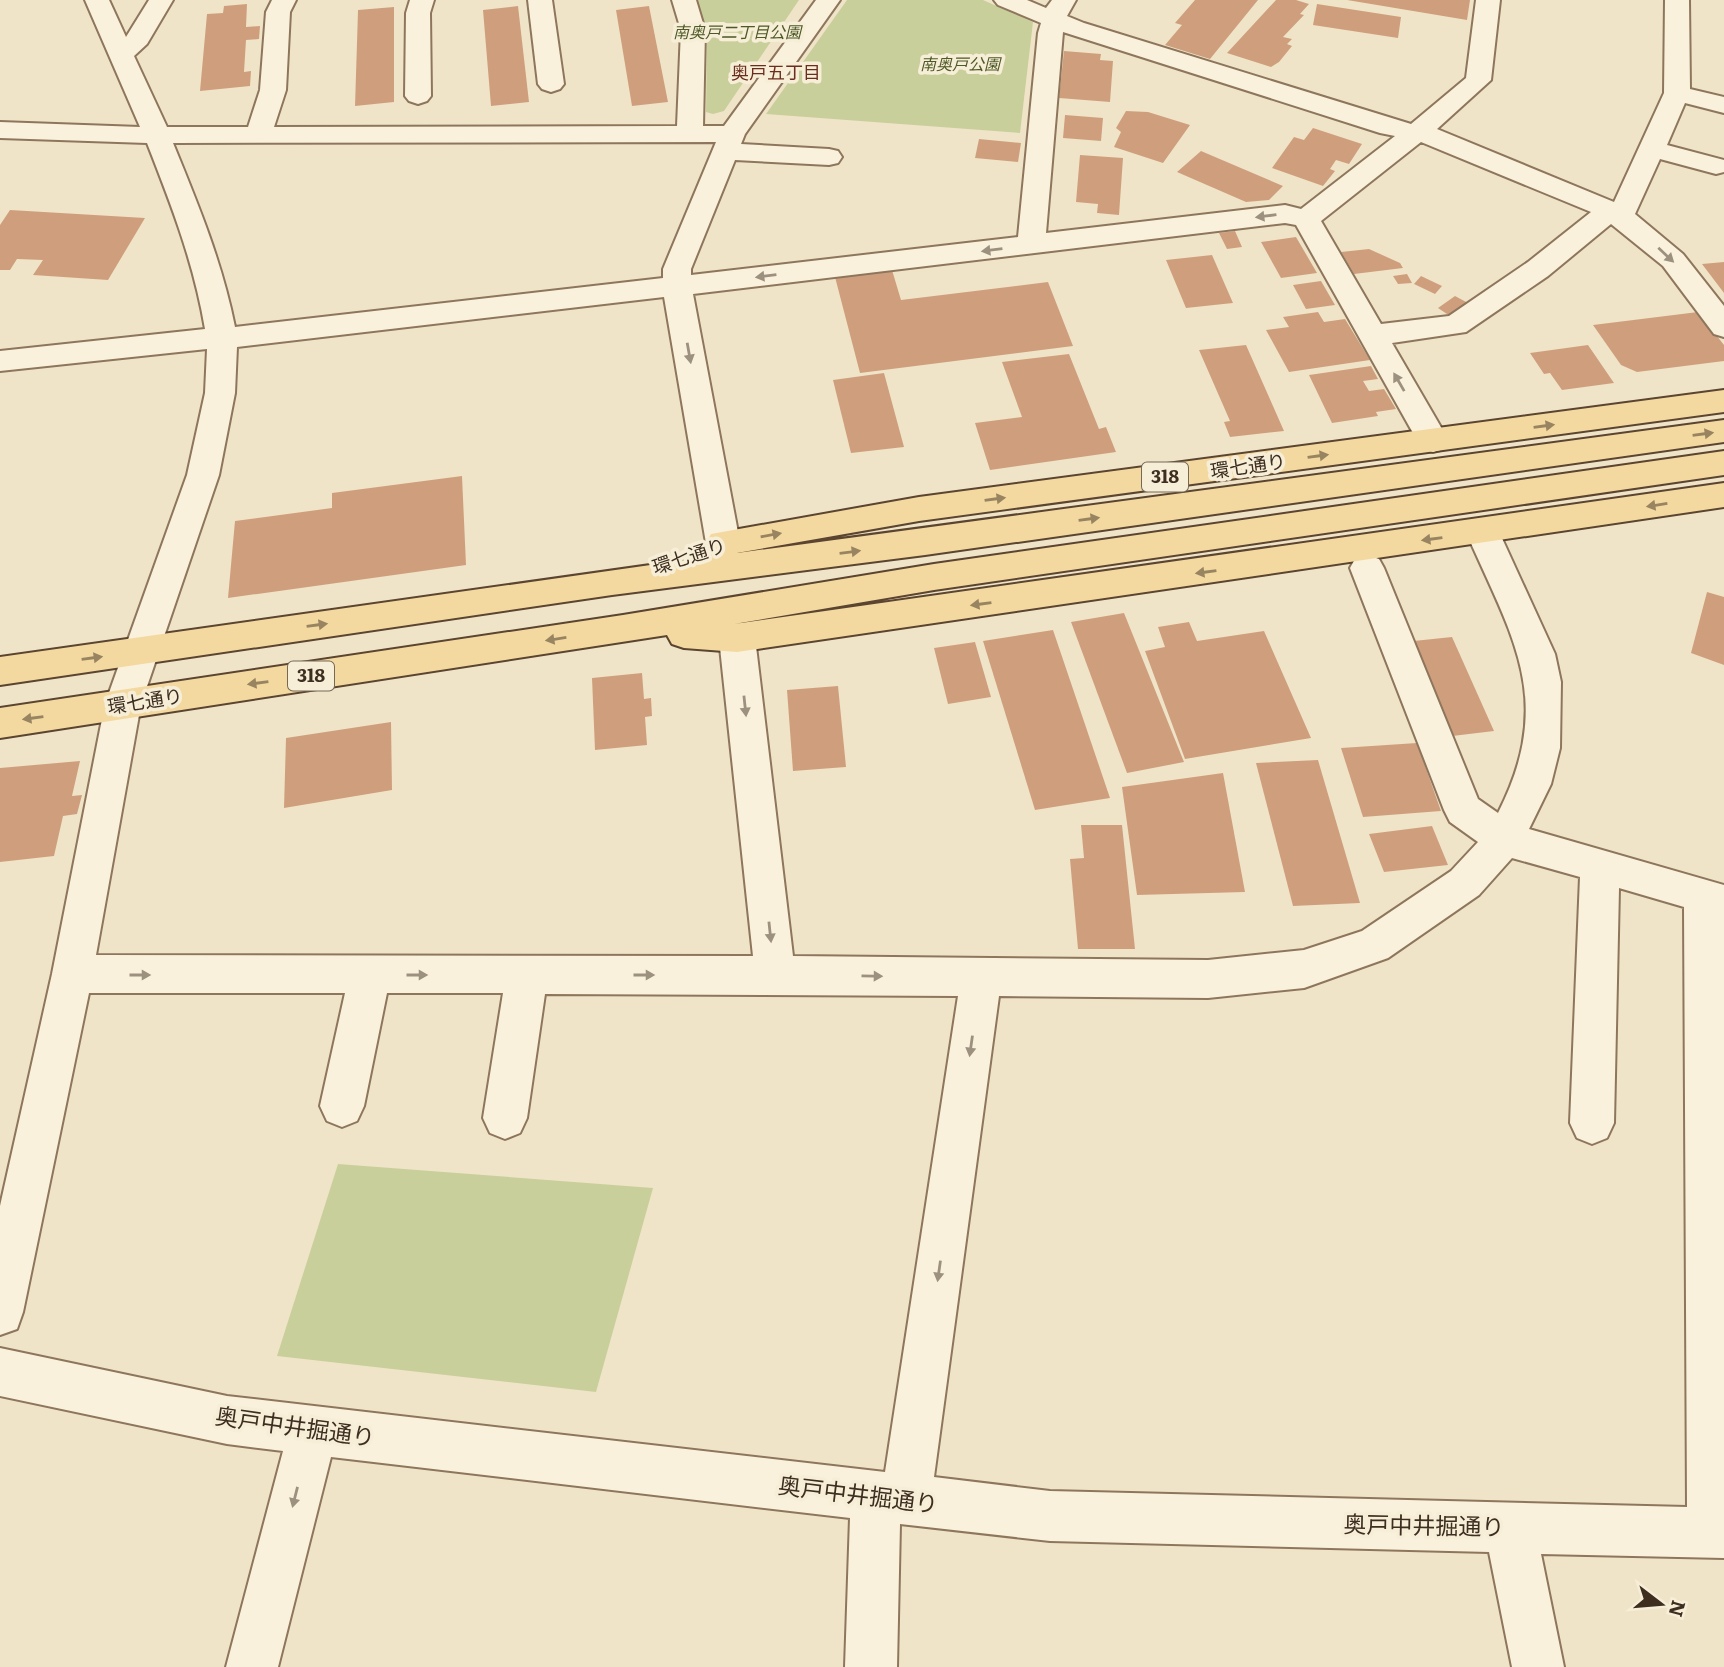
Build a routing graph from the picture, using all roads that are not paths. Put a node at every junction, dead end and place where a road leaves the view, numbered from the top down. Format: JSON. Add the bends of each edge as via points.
{"nodes":[{"id":1,"x":97,"y":0,"type":"edge"},
{"id":2,"x":161,"y":0,"type":"edge"},
{"id":3,"x":284,"y":0,"type":"edge"},
{"id":4,"x":422,"y":0,"type":"edge"},
{"id":5,"x":540,"y":0,"type":"edge"},
{"id":6,"x":684,"y":0,"type":"edge"},
{"id":7,"x":828,"y":0,"type":"edge"},
{"id":8,"x":1006,"y":0,"type":"edge"},
{"id":9,"x":1488,"y":0,"type":"edge"},
{"id":10,"x":1677,"y":0,"type":"edge"},
{"id":11,"x":1058,"y":10,"type":"edge"},
{"id":12,"x":120,"y":54,"type":"junction"},
{"id":13,"x":551,"y":84,"type":"dead end"},
{"id":14,"x":1677,"y":93,"type":"junction"},
{"id":15,"x":418,"y":96,"type":"dead end"},
{"id":16,"x":1724,"y":104,"type":"edge"},
{"id":17,"x":0,"y":130,"type":"edge"},
{"id":18,"x":690,"y":134,"type":"junction"},
{"id":19,"x":1414,"y":134,"type":"junction"},
{"id":20,"x":157,"y":135,"type":"junction"},
{"id":21,"x":258,"y":135,"type":"junction"},
{"id":22,"x":729,"y":143,"type":"junction"},
{"id":23,"x":1652,"y":149,"type":"junction"},
{"id":24,"x":829,"y":157,"type":"dead end"},
{"id":25,"x":1716,"y":166,"type":"dead end"},
{"id":26,"x":1613,"y":213,"type":"junction"},
{"id":27,"x":1306,"y":219,"type":"junction"},
{"id":28,"x":1031,"y":245,"type":"junction"},
{"id":29,"x":677,"y":286,"type":"junction"},
{"id":30,"x":1724,"y":327,"type":"edge"},
{"id":31,"x":1372,"y":335,"type":"junction"},
{"id":32,"x":222,"y":338,"type":"junction"},
{"id":33,"x":0,"y":361,"type":"edge"},
{"id":34,"x":1724,"y":401,"type":"edge"},
{"id":35,"x":1724,"y":431,"type":"edge"},
{"id":36,"x":1433,"y":441,"type":"junction"},
{"id":37,"x":1724,"y":463,"type":"edge"},
{"id":38,"x":1724,"y":495,"type":"edge"},
{"id":39,"x":1483,"y":532,"type":"junction"},
{"id":40,"x":723,"y":542,"type":"junction"},
{"id":41,"x":1367,"y":568,"type":"dead end"},
{"id":42,"x":612,"y":582,"type":"junction"},
{"id":43,"x":623,"y":629,"type":"junction"},
{"id":44,"x":737,"y":638,"type":"junction"},
{"id":45,"x":141,"y":651,"type":"junction"},
{"id":46,"x":0,"y":671,"type":"edge"},
{"id":47,"x":123,"y":704,"type":"junction"},
{"id":48,"x":0,"y":723,"type":"edge"},
{"id":49,"x":1504,"y":839,"type":"junction"},
{"id":50,"x":1600,"y":866,"type":"junction"},
{"id":51,"x":1714,"y":899,"type":"edge"},
{"id":52,"x":72,"y":974,"type":"junction"},
{"id":53,"x":527,"y":974,"type":"junction"},
{"id":54,"x":370,"y":975,"type":"junction"},
{"id":55,"x":775,"y":975,"type":"junction"},
{"id":56,"x":981,"y":978,"type":"junction"},
{"id":57,"x":1715,"y":1040,"type":"edge"},
{"id":58,"x":342,"y":1106,"type":"dead end"},
{"id":59,"x":505,"y":1118,"type":"dead end"},
{"id":60,"x":1592,"y":1123,"type":"dead end"},
{"id":61,"x":0,"y":1312,"type":"edge"},
{"id":62,"x":0,"y":1372,"type":"edge"},
{"id":63,"x":313,"y":1431,"type":"junction"},
{"id":64,"x":891,"y":1499,"type":"junction"},
{"id":65,"x":1510,"y":1528,"type":"junction"},
{"id":66,"x":1718,"y":1532,"type":"edge"},
{"id":67,"x":252,"y":1667,"type":"edge"},
{"id":68,"x":871,"y":1667,"type":"edge"},
{"id":69,"x":1538,"y":1667,"type":"edge"}],
"edges":[{"from":1,"to":12,"type":"street"},
{"from":2,"to":12,"type":"street","via":[[138,39]]},
{"from":3,"to":21,"type":"street","via":[[278,12],[273,90]]},
{"from":4,"to":15,"type":"street"},
{"from":5,"to":13,"type":"street"},
{"from":6,"to":18,"type":"street","via":[[693,30]]},
{"from":7,"to":22,"type":"street"},
{"from":8,"to":11,"type":"street"},
{"from":9,"to":19,"type":"street","via":[[1478,80]]},
{"from":10,"to":14,"type":"street"},
{"from":11,"to":19,"type":"street"},
{"from":11,"to":28,"type":"street"},
{"from":12,"to":20,"type":"street"},
{"from":14,"to":16,"type":"street"},
{"from":14,"to":23,"type":"street"},
{"from":17,"to":20,"type":"street"},
{"from":18,"to":21,"type":"street"},
{"from":18,"to":22,"type":"street"},
{"from":19,"to":26,"type":"street","via":[[1432,136]]},
{"from":19,"to":27,"type":"street"},
{"from":20,"to":21,"type":"street"},
{"from":20,"to":32,"type":"street","via":[[195,230]]},
{"from":22,"to":24,"type":"street"},
{"from":22,"to":29,"type":"street","via":[[677,269]]},
{"from":23,"to":25,"type":"street"},
{"from":23,"to":26,"type":"street","via":[[1625,208]]},
{"from":26,"to":30,"type":"street","one_way":true,"via":[[1673,260]]},
{"from":26,"to":31,"type":"street","via":[[1456,325]]},
{"from":27,"to":28,"type":"street","one_way":true,"via":[[1285,214]]},
{"from":27,"to":31,"type":"street"},
{"from":28,"to":29,"type":"street","one_way":true},
{"from":29,"to":32,"type":"street"},
{"from":29,"to":40,"type":"street","one_way":true},
{"from":36,"to":31,"type":"street","one_way":true},
{"from":32,"to":33,"type":"street"},
{"from":32,"to":45,"type":"street","via":[[220,393],[203,475]]},
{"from":36,"to":34,"type":"main road","name":"環七通り","number":"318","one_way":true},
{"from":42,"to":35,"type":"main road","name":"環七通り","number":"318","one_way":true},
{"from":40,"to":36,"type":"main road","name":"環七通り","number":"318","one_way":true,"via":[[919,509]]},
{"from":37,"to":43,"type":"main road","name":"環七通り","number":"318","via":[[934,577]]},
{"from":38,"to":39,"type":"main road","name":"環七通り","number":"318","one_way":true},
{"from":39,"to":44,"type":"main road","name":"環七通り","number":"318","one_way":true},
{"from":39,"to":49,"type":"street","via":[[1537,654],[1543,682],[1541,748],[1532,784]]},
{"from":40,"to":42,"type":"main road","name":"環七通り","number":"318"},
{"from":41,"to":49,"type":"street","via":[[1463,810]]},
{"from":45,"to":42,"type":"main road","name":"環七通り","number":"318","one_way":true},
{"from":43,"to":44,"type":"main road","name":"環七通り","number":"318"},
{"from":43,"to":47,"type":"main road","name":"環七通り","number":"318","one_way":true},
{"from":44,"to":55,"type":"street","one_way":true},
{"from":46,"to":45,"type":"main road","name":"環七通り","number":"318","one_way":true},
{"from":45,"to":47,"type":"street"},
{"from":47,"to":48,"type":"main road","name":"環七通り","number":"318","one_way":true},
{"from":47,"to":52,"type":"street"},
{"from":49,"to":50,"type":"street"},
{"from":49,"to":56,"type":"street","via":[[1465,883],[1419,916],[1374,944],[1304,969],[1208,979]]},
{"from":50,"to":51,"type":"street"},
{"from":50,"to":60,"type":"street"},
{"from":51,"to":57,"type":"street"},
{"from":52,"to":54,"type":"street","one_way":true},
{"from":52,"to":61,"type":"street"},
{"from":54,"to":53,"type":"street","one_way":true},
{"from":53,"to":55,"type":"street","one_way":true},
{"from":53,"to":59,"type":"street"},
{"from":54,"to":58,"type":"street"},
{"from":55,"to":56,"type":"street","one_way":true},
{"from":56,"to":64,"type":"street","one_way":true},
{"from":57,"to":66,"type":"street"},
{"from":62,"to":63,"type":"street","name":"奥戸中井掘通り","via":[[228,1420]]},
{"from":63,"to":64,"type":"street","name":"奥戸中井掘通り"},
{"from":63,"to":67,"type":"street","one_way":true},
{"from":64,"to":65,"type":"street","name":"奥戸中井掘通り","via":[[1050,1516]]},
{"from":64,"to":68,"type":"street"},
{"from":65,"to":66,"type":"street","name":"奥戸中井掘通り"},
{"from":65,"to":69,"type":"street"}]}
